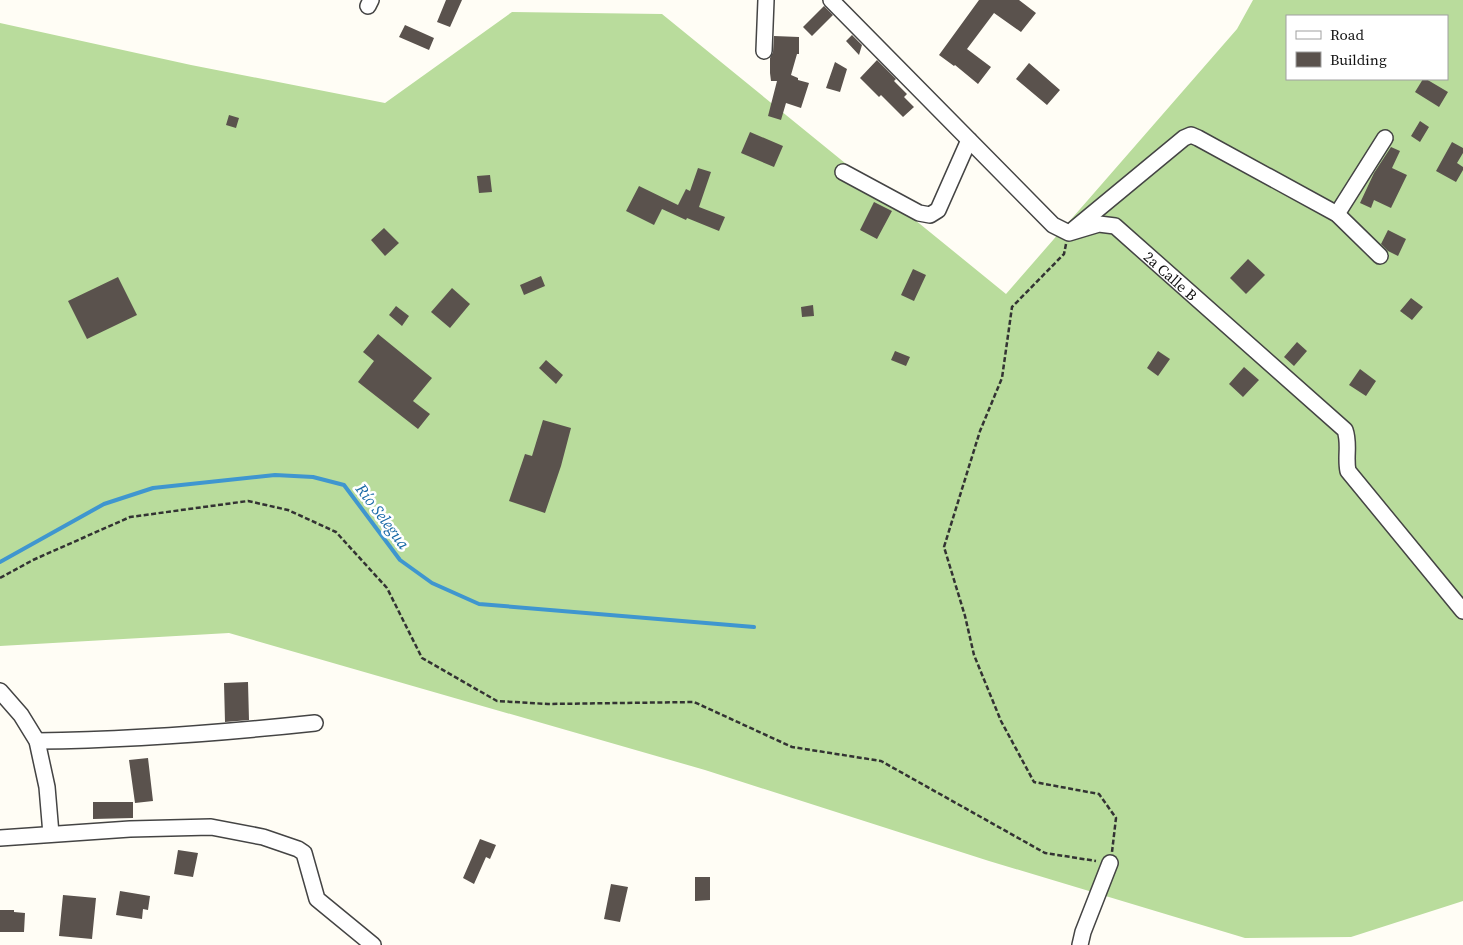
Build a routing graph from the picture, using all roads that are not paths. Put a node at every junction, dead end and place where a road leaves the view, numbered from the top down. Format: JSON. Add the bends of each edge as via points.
{"nodes":[{"id":1,"x":766,"y":0,"type":"edge"},
{"id":2,"x":831,"y":0,"type":"edge"},
{"id":3,"x":764,"y":51,"type":"dead end"},
{"id":4,"x":1386,"y":138,"type":"dead end"},
{"id":5,"x":969,"y":140,"type":"junction"},
{"id":6,"x":843,"y":172,"type":"dead end"},
{"id":7,"x":1337,"y":214,"type":"junction"},
{"id":8,"x":1069,"y":233,"type":"junction"},
{"id":9,"x":1380,"y":256,"type":"dead end"},
{"id":10,"x":1463,"y":611,"type":"edge"},
{"id":11,"x":0,"y":691,"type":"edge"},
{"id":12,"x":315,"y":723,"type":"dead end"},
{"id":13,"x":36,"y":741,"type":"junction"},
{"id":14,"x":51,"y":834,"type":"junction"},
{"id":15,"x":0,"y":838,"type":"edge"},
{"id":16,"x":1110,"y":863,"type":"road end"},
{"id":17,"x":373,"y":945,"type":"edge"},
{"id":18,"x":1080,"y":945,"type":"edge"}],
"edges":[{"from":1,"to":3,"type":"street"},
{"from":2,"to":5,"type":"street"},
{"from":4,"to":7,"type":"street"},
{"from":5,"to":6,"type":"street","via":[[938,210],[930,215],[919,213]]},
{"from":5,"to":8,"type":"street","via":[[1053,225]]},
{"from":7,"to":8,"type":"street","via":[[1191,135]]},
{"from":7,"to":9,"type":"street"},
{"from":8,"to":10,"type":"street","name":"2a Calle B","via":[[1099,224],[1115,226],[1345,430],[1348,471]]},
{"from":11,"to":13,"type":"street","via":[[21,715]]},
{"from":12,"to":13,"type":"street","via":[[235,732]]},
{"from":13,"to":14,"type":"street","via":[[47,787]]},
{"from":14,"to":15,"type":"street"},
{"from":14,"to":17,"type":"street","via":[[211,827],[263,837],[304,853],[317,898]]},
{"from":16,"to":18,"type":"street"}]}
